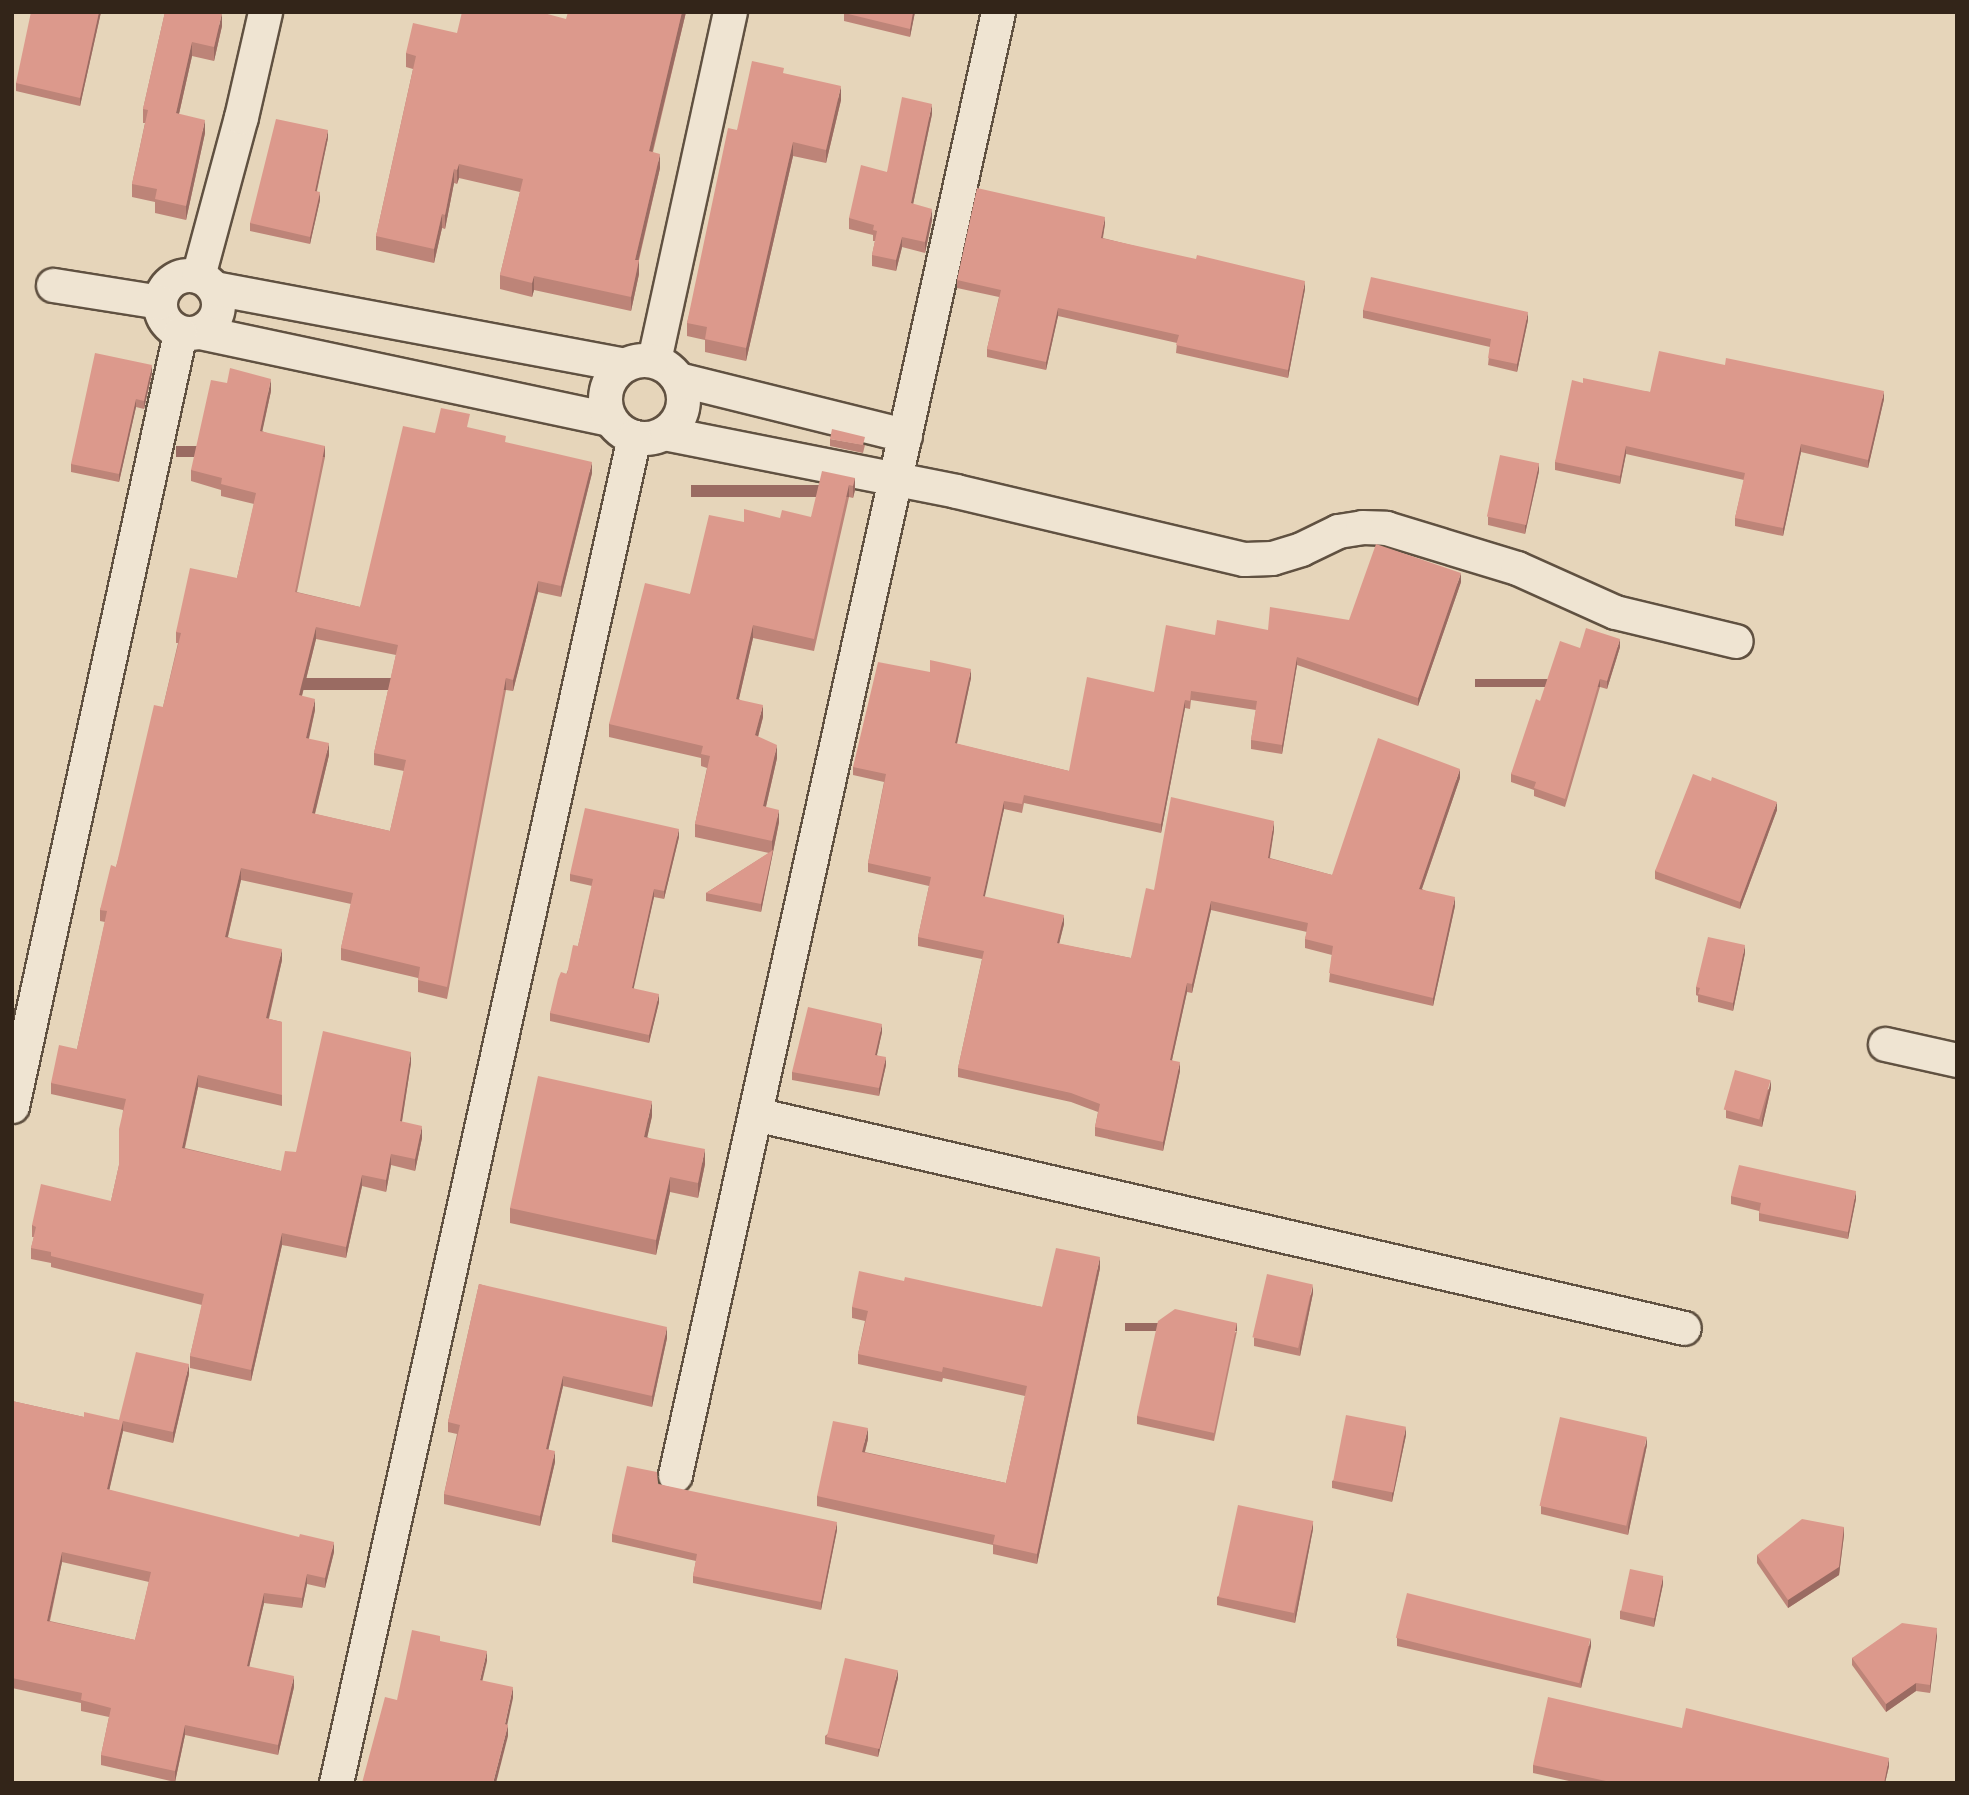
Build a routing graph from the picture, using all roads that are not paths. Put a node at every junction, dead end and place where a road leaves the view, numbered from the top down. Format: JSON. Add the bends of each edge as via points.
{"nodes":[{"id":1,"x":265,"y":12,"type":"edge"},
{"id":2,"x":730,"y":12,"type":"edge"},
{"id":3,"x":998,"y":12,"type":"edge"},
{"id":4,"x":206,"y":282,"type":"junction"},
{"id":5,"x":53,"y":285,"type":"dead end"},
{"id":6,"x":160,"y":302,"type":"junction"},
{"id":7,"x":190,"y":332,"type":"junction"},
{"id":8,"x":652,"y":368,"type":"junction"},
{"id":9,"x":783,"y":405,"type":"junction"},
{"id":10,"x":636,"y":430,"type":"junction"},
{"id":11,"x":905,"y":435,"type":"junction"},
{"id":12,"x":774,"y":453,"type":"junction"},
{"id":13,"x":894,"y":479,"type":"junction"},
{"id":14,"x":1736,"y":641,"type":"dead end"},
{"id":15,"x":1885,"y":1044,"type":"dead end"},
{"id":16,"x":1957,"y":1060,"type":"edge"},
{"id":17,"x":12,"y":1106,"type":"edge"},
{"id":18,"x":755,"y":1114,"type":"junction"},
{"id":19,"x":1684,"y":1328,"type":"dead end"},
{"id":20,"x":675,"y":1475,"type":"dead end"},
{"id":21,"x":336,"y":1783,"type":"edge"}],
"edges":[{"from":1,"to":4,"type":"street"},
{"from":2,"to":8,"type":"street"},
{"from":3,"to":11,"type":"street"},
{"from":4,"to":6,"type":"street","via":[[180,276],[166,286]]},
{"from":4,"to":7,"type":"street","via":[[219,305],[214,321]]},
{"from":4,"to":8,"type":"street"},
{"from":5,"to":6,"type":"street"},
{"from":6,"to":7,"type":"street","via":[[165,321]]},
{"from":7,"to":10,"type":"street"},
{"from":7,"to":17,"type":"street"},
{"from":8,"to":9,"type":"street"},
{"from":8,"to":10,"type":"street","via":[[683,393],[682,408],[675,422]]},
{"from":8,"to":10,"type":"street","via":[[613,376],[606,389],[605,405]]},
{"from":9,"to":11,"type":"street"},
{"from":9,"to":12,"type":"street"},
{"from":10,"to":12,"type":"street"},
{"from":10,"to":21,"type":"street"},
{"from":11,"to":13,"type":"street"},
{"from":12,"to":13,"type":"street"},
{"from":13,"to":14,"type":"street","via":[[1244,559],[1272,558],[1338,531],[1386,528],[1517,568],[1615,612]]},
{"from":13,"to":18,"type":"street"},
{"from":15,"to":16,"type":"street"},
{"from":18,"to":19,"type":"street"},
{"from":18,"to":20,"type":"street"}]}
